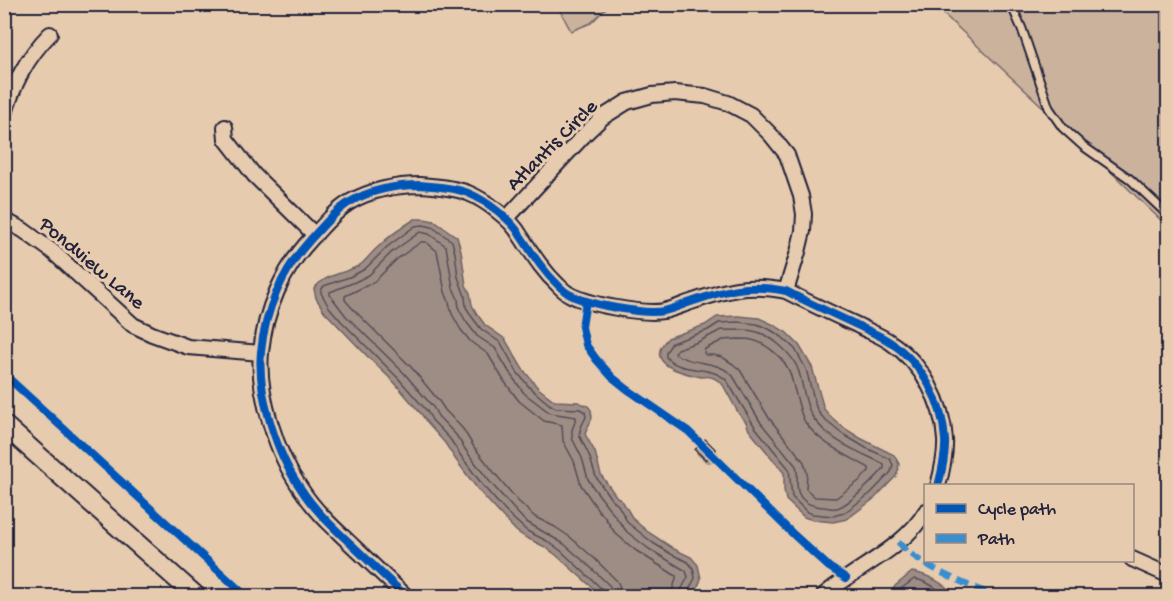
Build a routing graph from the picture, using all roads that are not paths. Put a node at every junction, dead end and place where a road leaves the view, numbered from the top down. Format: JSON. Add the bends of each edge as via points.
{"nodes":[{"id":1,"x":1011,"y":4,"type":"edge"},
{"id":2,"x":50,"y":34,"type":"dead end"},
{"id":3,"x":4,"y":117,"type":"edge"},
{"id":4,"x":225,"y":127,"type":"dead end"},
{"id":5,"x":1168,"y":215,"type":"edge"},
{"id":6,"x":507,"y":218,"type":"junction"},
{"id":7,"x":4,"y":220,"type":"edge"},
{"id":8,"x":315,"y":235,"type":"junction"},
{"id":9,"x":786,"y":291,"type":"junction"},
{"id":10,"x":261,"y":353,"type":"junction"},
{"id":11,"x":4,"y":425,"type":"edge"},
{"id":12,"x":938,"y":484,"type":"edge"},
{"id":13,"x":924,"y":514,"type":"edge"},
{"id":14,"x":1134,"y":561,"type":"edge"},
{"id":15,"x":1168,"y":575,"type":"edge"},
{"id":16,"x":196,"y":597,"type":"edge"},
{"id":17,"x":406,"y":597,"type":"edge"},
{"id":18,"x":823,"y":597,"type":"edge"}],
"edges":[{"from":1,"to":5,"type":"lane","via":[[1049,108],[1063,128],[1130,179]]},
{"from":2,"to":3,"type":"street","via":[[21,72]]},
{"from":4,"to":8,"type":"street","via":[[226,139],[254,175]]},
{"from":6,"to":8,"type":"street","via":[[468,193],[419,185],[390,187],[350,202]]},
{"from":6,"to":9,"type":"street","via":[[549,276],[568,294],[591,302],[627,310],[663,311],[727,290],[752,287]]},
{"from":6,"to":9,"type":"street","name":"Atlantis Circle","via":[[586,133],[627,102],[675,93],[705,96],[751,115],[787,156],[804,214]]},
{"from":7,"to":10,"type":"street","name":"Pondview Lane","via":[[52,251],[134,325],[188,347]]},
{"from":8,"to":10,"type":"street","via":[[278,289],[268,314]]},
{"from":9,"to":12,"type":"street","via":[[889,341],[923,373],[934,395],[945,441]]},
{"from":10,"to":17,"type":"street","via":[[269,421],[301,489],[327,522]]},
{"from":11,"to":16,"type":"street"},
{"from":13,"to":18,"type":"street","via":[[902,539]]},
{"from":14,"to":15,"type":"street"}]}
